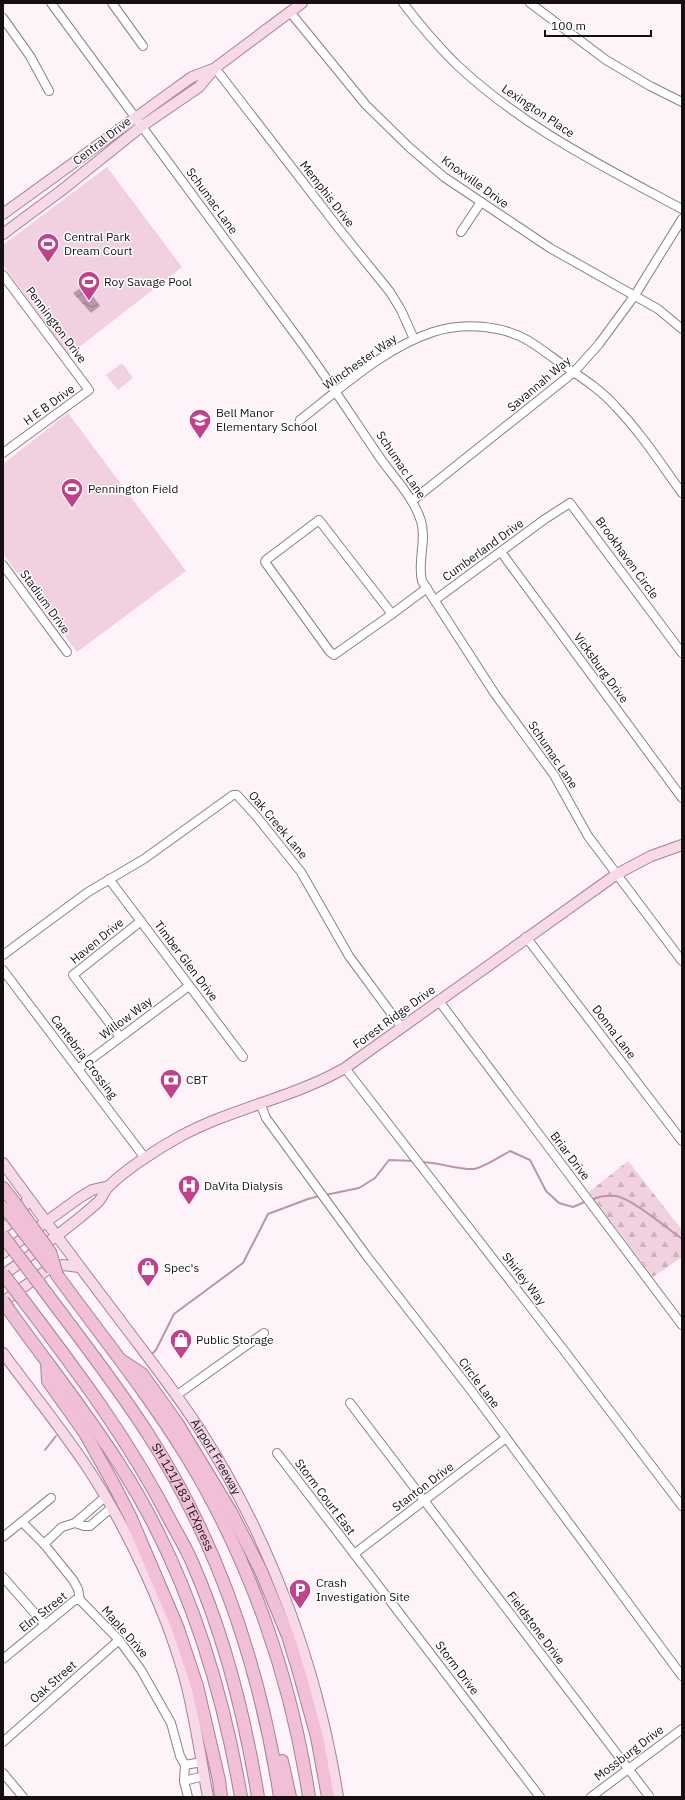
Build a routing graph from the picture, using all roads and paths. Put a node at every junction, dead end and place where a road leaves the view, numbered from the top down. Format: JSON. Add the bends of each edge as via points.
{"nodes":[{"id":1,"x":50,"y":3,"type":"edge"},
{"id":2,"x":112,"y":3,"type":"edge"},
{"id":3,"x":302,"y":3,"type":"edge"},
{"id":4,"x":403,"y":3,"type":"edge"},
{"id":5,"x":530,"y":3,"type":"edge"},
{"id":6,"x":290,"y":12,"type":"junction"},
{"id":7,"x":3,"y":18,"type":"edge"},
{"id":8,"x":143,"y":46,"type":"dead end"},
{"id":9,"x":215,"y":68,"type":"junction"},
{"id":10,"x":49,"y":91,"type":"dead end"},
{"id":11,"x":682,"y":102,"type":"edge"},
{"id":12,"x":135,"y":117,"type":"junction"},
{"id":13,"x":142,"y":126,"type":"junction"},
{"id":14,"x":481,"y":202,"type":"junction"},
{"id":15,"x":682,"y":208,"type":"edge"},
{"id":16,"x":3,"y":214,"type":"edge"},
{"id":17,"x":682,"y":219,"type":"edge"},
{"id":18,"x":461,"y":232,"type":"dead end"},
{"id":19,"x":3,"y":234,"type":"edge"},
{"id":20,"x":3,"y":275,"type":"edge"},
{"id":21,"x":635,"y":295,"type":"junction"},
{"id":22,"x":682,"y":329,"type":"edge"},
{"id":23,"x":414,"y":339,"type":"junction"},
{"id":24,"x":574,"y":372,"type":"junction"},
{"id":25,"x":89,"y":390,"type":"joint"},
{"id":26,"x":337,"y":392,"type":"junction"},
{"id":27,"x":300,"y":420,"type":"dead end"},
{"id":28,"x":3,"y":453,"type":"edge"},
{"id":29,"x":682,"y":493,"type":"edge"},
{"id":30,"x":412,"y":502,"type":"junction"},
{"id":31,"x":545,"y":519,"type":"joint"},
{"id":32,"x":501,"y":552,"type":"junction"},
{"id":33,"x":3,"y":565,"type":"edge"},
{"id":34,"x":427,"y":588,"type":"junction"},
{"id":35,"x":435,"y":600,"type":"junction"},
{"id":36,"x":392,"y":614,"type":"junction"},
{"id":37,"x":67,"y":652,"type":"dead end"},
{"id":38,"x":682,"y":653,"type":"edge"},
{"id":39,"x":682,"y":798,"type":"edge"},
{"id":40,"x":682,"y":845,"type":"edge"},
{"id":41,"x":617,"y":874,"type":"junction"},
{"id":42,"x":109,"y":879,"type":"junction"},
{"id":43,"x":141,"y":921,"type":"junction"},
{"id":44,"x":526,"y":937,"type":"junction"},
{"id":45,"x":3,"y":955,"type":"edge"},
{"id":46,"x":682,"y":961,"type":"edge"},
{"id":47,"x":3,"y":970,"type":"edge"},
{"id":48,"x":189,"y":986,"type":"junction"},
{"id":49,"x":438,"y":1001,"type":"junction"},
{"id":50,"x":402,"y":1028,"type":"junction"},
{"id":51,"x":120,"y":1037,"type":"junction"},
{"id":52,"x":243,"y":1057,"type":"dead end"},
{"id":53,"x":345,"y":1068,"type":"junction"},
{"id":54,"x":78,"y":1069,"type":"junction"},
{"id":55,"x":260,"y":1103,"type":"junction"},
{"id":56,"x":682,"y":1141,"type":"edge"},
{"id":57,"x":145,"y":1158,"type":"junction"},
{"id":58,"x":3,"y":1163,"type":"edge"},
{"id":59,"x":109,"y":1186,"type":"junction"},
{"id":60,"x":3,"y":1188,"type":"edge"},
{"id":61,"x":28,"y":1198,"type":"junction"},
{"id":62,"x":8,"y":1205,"type":"edge"},
{"id":63,"x":46,"y":1222,"type":"junction"},
{"id":64,"x":3,"y":1228,"type":"edge"},
{"id":65,"x":3,"y":1236,"type":"edge"},
{"id":66,"x":57,"y":1237,"type":"junction"},
{"id":67,"x":3,"y":1253,"type":"edge"},
{"id":68,"x":79,"y":1267,"type":"junction"},
{"id":69,"x":3,"y":1274,"type":"edge"},
{"id":70,"x":5,"y":1304,"type":"edge"},
{"id":71,"x":682,"y":1325,"type":"edge"},
{"id":72,"x":264,"y":1333,"type":"dead end"},
{"id":73,"x":3,"y":1353,"type":"edge"},
{"id":74,"x":118,"y":1359,"type":"junction"},
{"id":75,"x":48,"y":1362,"type":"junction"},
{"id":76,"x":177,"y":1395,"type":"junction"},
{"id":77,"x":350,"y":1403,"type":"dead end"},
{"id":78,"x":506,"y":1438,"type":"junction"},
{"id":79,"x":277,"y":1453,"type":"dead end"},
{"id":80,"x":105,"y":1497,"type":"junction"},
{"id":81,"x":51,"y":1498,"type":"dead end"},
{"id":82,"x":424,"y":1501,"type":"junction"},
{"id":83,"x":682,"y":1506,"type":"edge"},
{"id":84,"x":112,"y":1508,"type":"junction"},
{"id":85,"x":22,"y":1522,"type":"junction"},
{"id":86,"x":75,"y":1523,"type":"junction"},
{"id":87,"x":3,"y":1537,"type":"edge"},
{"id":88,"x":44,"y":1544,"type":"junction"},
{"id":89,"x":354,"y":1554,"type":"junction"},
{"id":90,"x":3,"y":1577,"type":"edge"},
{"id":91,"x":80,"y":1600,"type":"junction"},
{"id":92,"x":45,"y":1625,"type":"junction"},
{"id":93,"x":119,"y":1640,"type":"junction"},
{"id":94,"x":3,"y":1659,"type":"edge"},
{"id":95,"x":682,"y":1676,"type":"edge"},
{"id":96,"x":265,"y":1714,"type":"junction"},
{"id":97,"x":682,"y":1729,"type":"edge"},
{"id":98,"x":3,"y":1742,"type":"edge"},
{"id":99,"x":202,"y":1762,"type":"junction"},
{"id":100,"x":185,"y":1765,"type":"junction"},
{"id":101,"x":629,"y":1769,"type":"junction"},
{"id":102,"x":3,"y":1773,"type":"edge"},
{"id":103,"x":204,"y":1776,"type":"junction"},
{"id":104,"x":184,"y":1781,"type":"junction"},
{"id":105,"x":649,"y":1796,"type":"edge"},
{"id":106,"x":23,"y":1797,"type":"edge"},
{"id":107,"x":188,"y":1797,"type":"edge"},
{"id":108,"x":208,"y":1797,"type":"edge"},
{"id":109,"x":221,"y":1797,"type":"edge"},
{"id":110,"x":241,"y":1797,"type":"edge"},
{"id":111,"x":258,"y":1797,"type":"edge"},
{"id":112,"x":280,"y":1797,"type":"edge"},
{"id":113,"x":290,"y":1797,"type":"edge"},
{"id":114,"x":309,"y":1797,"type":"edge"},
{"id":115,"x":328,"y":1797,"type":"edge"},
{"id":116,"x":338,"y":1797,"type":"edge"},
{"id":117,"x":540,"y":1797,"type":"edge"},
{"id":118,"x":591,"y":1797,"type":"edge"}],
"edges":[{"from":1,"to":12,"type":"street","name":"Schumac Lane"},
{"from":2,"to":8,"type":"street"},
{"from":3,"to":6,"type":"main road","name":"Central Drive"},
{"from":4,"to":15,"type":"street","name":"Lexington Place","via":[[455,63],[537,128],[583,156]]},
{"from":5,"to":11,"type":"street","via":[[606,60]]},
{"from":6,"to":9,"type":"main road","name":"Central Drive"},
{"from":6,"to":14,"type":"street","name":"Knoxville Drive","via":[[371,110],[444,177]]},
{"from":7,"to":10,"type":"street","via":[[30,56]]},
{"from":9,"to":12,"type":"main road","name":"Central Drive","via":[[192,77]]},
{"from":9,"to":13,"type":"main road","name":"Central Drive","via":[[199,87]]},
{"from":9,"to":23,"type":"street","name":"Memphis Drive","via":[[390,292]]},
{"from":12,"to":13,"type":"street","name":"Schumac Lane"},
{"from":12,"to":16,"type":"main road","name":"Central Drive"},
{"from":13,"to":19,"type":"main road","name":"Central Drive"},
{"from":13,"to":26,"type":"street","name":"Schumac Lane"},
{"from":14,"to":18,"type":"street"},
{"from":14,"to":21,"type":"street","name":"Knoxville Drive","via":[[550,248]]},
{"from":17,"to":21,"type":"street","name":"Savannah Way"},
{"from":20,"to":25,"type":"street","name":"Pennington Drive"},
{"from":21,"to":22,"type":"street","name":"Knoxville Drive","via":[[658,309]]},
{"from":21,"to":24,"type":"street","name":"Savannah Way"},
{"from":23,"to":24,"type":"street","name":"Winchester Way","via":[[454,327],[485,327],[528,340]]},
{"from":23,"to":26,"type":"street","name":"Winchester Way","via":[[384,356]]},
{"from":24,"to":29,"type":"street","name":"Winchester Way","via":[[616,406]]},
{"from":24,"to":30,"type":"street","name":"Savannah Way"},
{"from":25,"to":28,"type":"street","name":"H E B Drive"},
{"from":26,"to":27,"type":"street","name":"Winchester Way"},
{"from":26,"to":30,"type":"street","name":"Schumac Lane"},
{"from":30,"to":34,"type":"street","name":"Schumac Lane","via":[[422,523],[424,545],[420,575]]},
{"from":31,"to":32,"type":"street","name":"Cumberland Drive"},
{"from":31,"to":38,"type":"street","name":"Brookhaven Circle","via":[[568,503],[572,505]]},
{"from":32,"to":35,"type":"street","name":"Cumberland Drive"},
{"from":32,"to":39,"type":"street","name":"Vicksburg Drive"},
{"from":33,"to":37,"type":"street","name":"Stadium Drive"},
{"from":34,"to":35,"type":"street","name":"Schumac Lane"},
{"from":34,"to":36,"type":"street"},
{"from":35,"to":41,"type":"street","name":"Schumac Lane","via":[[495,694],[554,775],[588,836]]},
{"from":36,"to":36,"type":"street","via":[[334,655],[266,565],[266,560],[319,520]]},
{"from":40,"to":41,"type":"main road","name":"Forest Ridge Drive","via":[[659,853]]},
{"from":41,"to":44,"type":"main road","name":"Forest Ridge Drive"},
{"from":41,"to":46,"type":"street","name":"Schumac Lane"},
{"from":42,"to":43,"type":"street","name":"Timber Glen Drive"},
{"from":42,"to":45,"type":"street","name":"Oak Creek Lane"},
{"from":42,"to":50,"type":"street","name":"Oak Creek Lane","via":[[144,859],[227,797],[237,795],[301,872],[349,956]]},
{"from":43,"to":48,"type":"street","name":"Timber Glen Drive"},
{"from":43,"to":51,"type":"street","name":"Haven Drive","via":[[73,975]]},
{"from":44,"to":49,"type":"main road","name":"Forest Ridge Drive"},
{"from":44,"to":56,"type":"street","name":"Donna Lane"},
{"from":47,"to":54,"type":"street","name":"Cantebria Crossing"},
{"from":48,"to":51,"type":"street","name":"Willow Way"},
{"from":48,"to":52,"type":"street","name":"Timber Glen Drive"},
{"from":49,"to":50,"type":"main road","name":"Forest Ridge Drive"},
{"from":49,"to":71,"type":"street","name":"Briar Drive"},
{"from":50,"to":53,"type":"main road","name":"Forest Ridge Drive"},
{"from":51,"to":54,"type":"street","name":"Willow Way"},
{"from":53,"to":55,"type":"main road","name":"Forest Ridge Drive","via":[[304,1088]]},
{"from":53,"to":83,"type":"street","name":"Shirley Way"},
{"from":54,"to":57,"type":"street","name":"Cantebria Crossing"},
{"from":55,"to":57,"type":"main road","name":"Forest Ridge Drive","via":[[203,1125]]},
{"from":55,"to":78,"type":"street","name":"Circle Lane","via":[[266,1118],[320,1192]]},
{"from":57,"to":59,"type":"main road","name":"Forest Ridge Drive"},
{"from":58,"to":61,"type":"main road","name":"Airport Freeway"},
{"from":59,"to":63,"type":"main road","name":"Forest Ridge Drive","via":[[92,1190]]},
{"from":59,"to":66,"type":"main road","name":"Forest Ridge Drive","via":[[99,1201]]},
{"from":60,"to":62,"type":"highway","name":"Airport Freeway"},
{"from":61,"to":63,"type":"main road","name":"Airport Freeway"},
{"from":61,"to":64,"type":"main road","via":[[20,1216]]},
{"from":62,"to":74,"type":"highway","name":"Airport Freeway","bridge":true},
{"from":63,"to":66,"type":"main road","name":"Airport Freeway"},
{"from":63,"to":67,"type":"main road","name":"Forest Ridge Drive"},
{"from":65,"to":96,"type":"highway","name":"SH 121/183 TEXpress","bridge":true,"via":[[128,1404],[169,1468],[203,1534],[233,1605]]},
{"from":66,"to":68,"type":"main road","name":"Airport Freeway"},
{"from":66,"to":69,"type":"main road","name":"Forest Ridge Drive"},
{"from":68,"to":70,"type":"main road","via":[[63,1265],[51,1268]]},
{"from":68,"to":76,"type":"main road","name":"Airport Freeway"},
{"from":69,"to":111,"type":"highway","name":"SH 121/183 TEXpress","bridge":true,"via":[[92,1391],[123,1437],[150,1481],[192,1561],[230,1667]]},
{"from":70,"to":75,"type":"highway"},
{"from":72,"to":76,"type":"street"},
{"from":73,"to":80,"type":"main road","via":[[67,1438]]},
{"from":74,"to":114,"type":"highway","name":"Airport Freeway","via":[[186,1455],[242,1564],[262,1612],[280,1671],[300,1745]]},
{"from":74,"to":115,"type":"highway","via":[[142,1374],[177,1423],[231,1512],[261,1571],[288,1636],[299,1672],[317,1737]]},
{"from":75,"to":109,"type":"highway","via":[[48,1381],[85,1433],[130,1516],[177,1626],[197,1686]]},
{"from":75,"to":110,"type":"highway","via":[[122,1468],[145,1507],[174,1566],[205,1644],[219,1693]]},
{"from":76,"to":116,"type":"main road","name":"Airport Freeway","via":[[228,1476],[275,1574],[306,1656],[322,1716]]},
{"from":77,"to":82,"type":"street","name":"Fieldstone Drive"},
{"from":78,"to":82,"type":"street","name":"Stanton Drive"},
{"from":78,"to":95,"type":"street","name":"Circle Lane"},
{"from":79,"to":89,"type":"street","name":"Storm Court East"},
{"from":80,"to":84,"type":"main road"},
{"from":80,"to":86,"type":"street"},
{"from":81,"to":85,"type":"street"},
{"from":82,"to":89,"type":"street","name":"Stanton Drive"},
{"from":82,"to":101,"type":"street","name":"Fieldstone Drive"},
{"from":84,"to":86,"type":"street","via":[[90,1526]]},
{"from":84,"to":99,"type":"main road","via":[[169,1632],[186,1685]]},
{"from":85,"to":87,"type":"street"},
{"from":85,"to":88,"type":"street","name":"Maple Drive"},
{"from":86,"to":88,"type":"street","via":[[62,1527]]},
{"from":88,"to":91,"type":"street","name":"Maple Drive","via":[[73,1580]]},
{"from":89,"to":117,"type":"street","name":"Storm Drive"},
{"from":90,"to":92,"type":"street"},
{"from":91,"to":92,"type":"street","name":"Elm Street","via":[[75,1600]]},
{"from":91,"to":93,"type":"street","name":"Maple Drive"},
{"from":92,"to":94,"type":"street","name":"Elm Street"},
{"from":93,"to":98,"type":"street","name":"Oak Street"},
{"from":93,"to":100,"type":"street","name":"Maple Drive","via":[[141,1670],[171,1723]]},
{"from":96,"to":112,"type":"highway","name":"SH 121/183 TEXpress"},
{"from":96,"to":113,"type":"highway","via":[[279,1747]]},
{"from":97,"to":101,"type":"street","name":"Mossburg Drive"},
{"from":99,"to":100,"type":"street"},
{"from":99,"to":103,"type":"main road"},
{"from":100,"to":104,"type":"street","name":"Maple Drive"},
{"from":101,"to":105,"type":"street","name":"Fieldstone Drive"},
{"from":101,"to":118,"type":"street","name":"Mossburg Drive"},
{"from":102,"to":106,"type":"street"},
{"from":103,"to":104,"type":"street"},
{"from":103,"to":108,"type":"main road"},
{"from":104,"to":107,"type":"street","name":"Maple Drive"}]}
